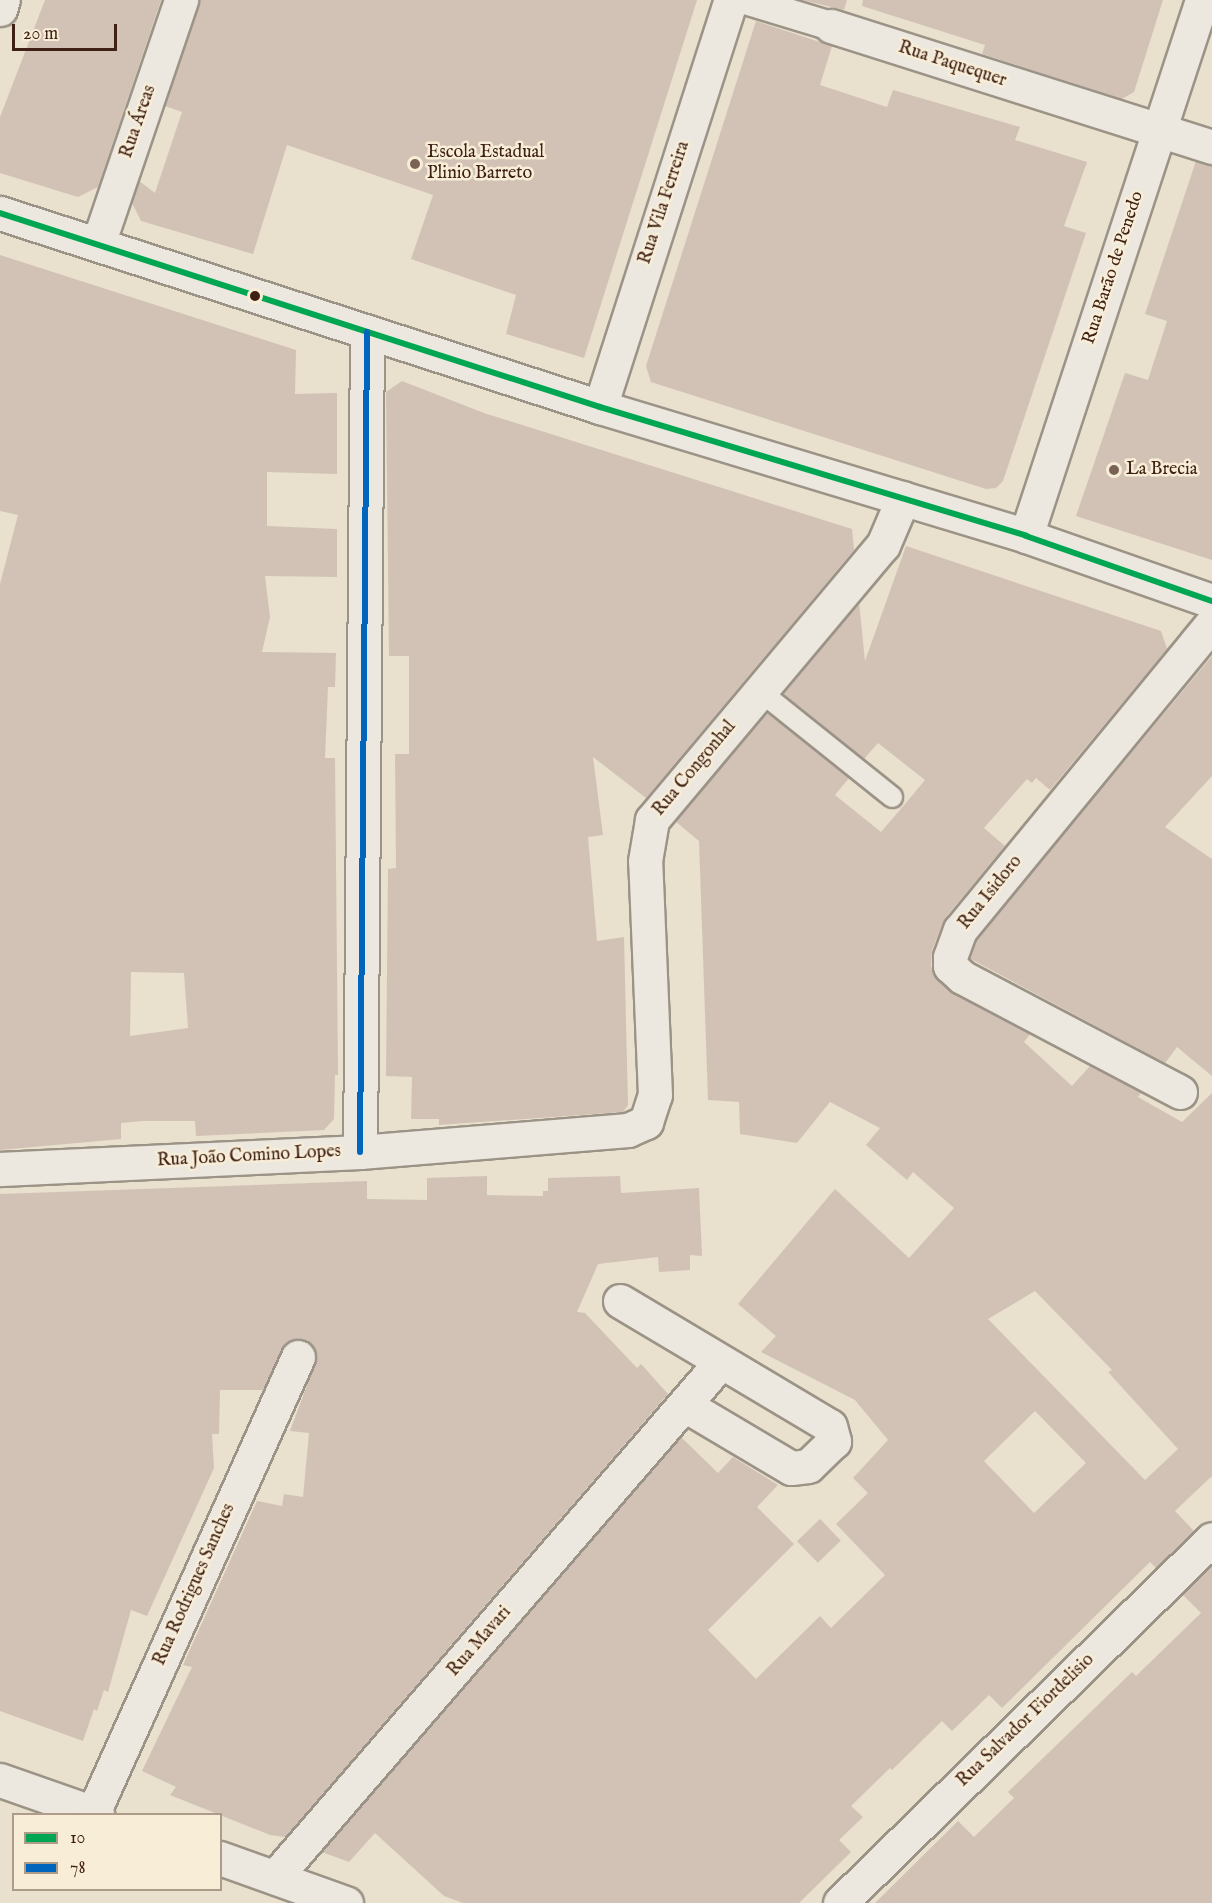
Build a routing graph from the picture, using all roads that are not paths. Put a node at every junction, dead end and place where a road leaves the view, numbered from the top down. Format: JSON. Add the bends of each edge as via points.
{"nodes":[{"id":1,"x":3,"y":0,"type":"edge"},
{"id":2,"x":181,"y":0,"type":"edge"},
{"id":3,"x":731,"y":0,"type":"edge"},
{"id":4,"x":745,"y":0,"type":"edge"},
{"id":5,"x":1202,"y":0,"type":"edge"},
{"id":6,"x":0,"y":9,"type":"edge"},
{"id":7,"x":831,"y":26,"type":"joint"},
{"id":8,"x":1159,"y":132,"type":"junction"},
{"id":9,"x":1212,"y":147,"type":"edge"},
{"id":10,"x":0,"y":213,"type":"edge"},
{"id":11,"x":98,"y":244,"type":"junction"},
{"id":12,"x":367,"y":332,"type":"junction"},
{"id":13,"x":600,"y":407,"type":"junction"},
{"id":14,"x":903,"y":498,"type":"junction"},
{"id":15,"x":1026,"y":536,"type":"junction"},
{"id":16,"x":1212,"y":601,"type":"edge"},
{"id":17,"x":1212,"y":623,"type":"edge"},
{"id":18,"x":761,"y":692,"type":"junction"},
{"id":19,"x":892,"y":797,"type":"dead end"},
{"id":20,"x":1180,"y":1092,"type":"dead end"},
{"id":21,"x":655,"y":1095,"type":"joint"},
{"id":22,"x":360,"y":1152,"type":"junction"},
{"id":23,"x":0,"y":1169,"type":"edge"},
{"id":24,"x":620,"y":1301,"type":"dead end"},
{"id":25,"x":298,"y":1357,"type":"dead end"},
{"id":26,"x":720,"y":1363,"type":"junction"},
{"id":27,"x":685,"y":1405,"type":"junction"},
{"id":28,"x":1212,"y":1539,"type":"edge"},
{"id":29,"x":0,"y":1780,"type":"edge"},
{"id":30,"x":92,"y":1813,"type":"edge"},
{"id":31,"x":95,"y":1813,"type":"edge"},
{"id":32,"x":222,"y":1859,"type":"edge"},
{"id":33,"x":275,"y":1877,"type":"junction"},
{"id":34,"x":346,"y":1903,"type":"edge"},
{"id":35,"x":840,"y":1903,"type":"edge"}],
"edges":[{"from":1,"to":6,"type":"street"},
{"from":2,"to":11,"type":"street","name":"Rua Áreas"},
{"from":3,"to":13,"type":"street","name":"Rua Vila Ferreira"},
{"from":4,"to":7,"type":"street","name":"Rua Paquequer"},
{"from":5,"to":8,"type":"street","name":"Rua Barão de Penedo"},
{"from":7,"to":8,"type":"street","name":"Rua Paquequer"},
{"from":8,"to":9,"type":"street","name":"Rua Paquequer"},
{"from":8,"to":15,"type":"street","name":"Rua Barão de Penedo"},
{"from":10,"to":11,"type":"street"},
{"from":11,"to":12,"type":"street"},
{"from":12,"to":13,"type":"street"},
{"from":12,"to":22,"type":"street"},
{"from":13,"to":14,"type":"street"},
{"from":14,"to":15,"type":"street"},
{"from":14,"to":18,"type":"street","name":"Rua Congonhal","via":[[883,545]]},
{"from":15,"to":16,"type":"street"},
{"from":17,"to":20,"type":"street","name":"Rua Isidoro","via":[[960,930],[950,957],[950,966],[962,977]]},
{"from":18,"to":19,"type":"lane"},
{"from":18,"to":21,"type":"street","name":"Rua Congonhal","via":[[663,805],[646,836]]},
{"from":21,"to":22,"type":"street","name":"Rua João Comino Lopes","via":[[646,1122],[628,1130]]},
{"from":22,"to":23,"type":"street","name":"Rua João Comino Lopes"},
{"from":24,"to":26,"type":"street"},
{"from":25,"to":31,"type":"street","name":"Rua Rodrigues Sanches"},
{"from":26,"to":27,"type":"street","name":"Rua Mavari"},
{"from":26,"to":27,"type":"street","via":[[830,1426],[834,1441],[808,1466],[791,1468]]},
{"from":27,"to":33,"type":"street","name":"Rua Mavari"},
{"from":28,"to":35,"type":"street","name":"Rua Salvador Fiordelisio"},
{"from":29,"to":30,"type":"street"},
{"from":32,"to":33,"type":"street"},
{"from":33,"to":34,"type":"street"}]}
